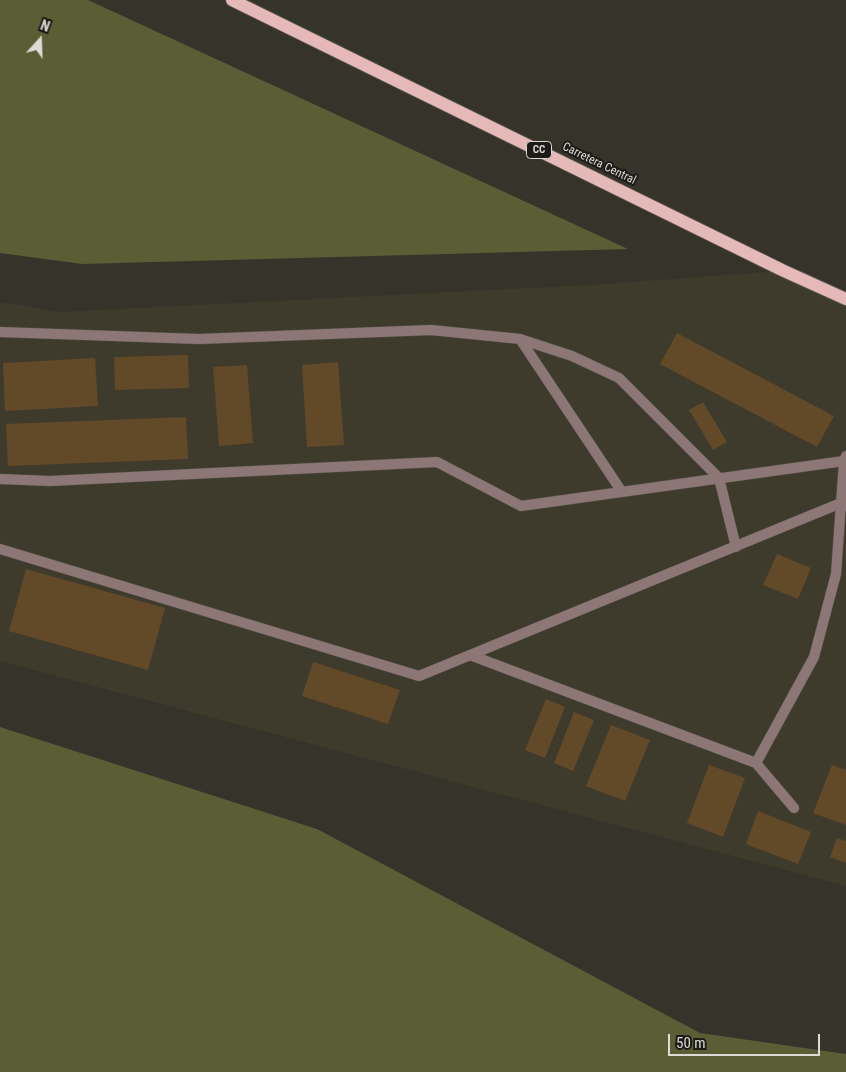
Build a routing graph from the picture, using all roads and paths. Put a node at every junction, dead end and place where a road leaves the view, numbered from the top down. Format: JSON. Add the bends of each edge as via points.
{"nodes":[{"id":1,"x":232,"y":0,"type":"edge"},
{"id":2,"x":846,"y":299,"type":"edge"},
{"id":3,"x":0,"y":332,"type":"edge"},
{"id":4,"x":520,"y":339,"type":"junction"},
{"id":5,"x":845,"y":459,"type":"edge"},
{"id":6,"x":719,"y":478,"type":"junction"},
{"id":7,"x":0,"y":479,"type":"edge"},
{"id":8,"x":622,"y":492,"type":"junction"},
{"id":9,"x":844,"y":504,"type":"edge"},
{"id":10,"x":736,"y":547,"type":"junction"},
{"id":11,"x":0,"y":549,"type":"edge"},
{"id":12,"x":470,"y":655,"type":"junction"},
{"id":13,"x":756,"y":764,"type":"junction"},
{"id":14,"x":794,"y":808,"type":"dead end"}],
"edges":[{"from":1,"to":2,"type":"main road","name":"Carretera Central","number":"CC"},
{"from":3,"to":4,"type":"lane","via":[[199,339],[431,330]]},
{"from":4,"to":6,"type":"lane","via":[[572,356],[619,378]]},
{"from":4,"to":8,"type":"lane"},
{"from":5,"to":6,"type":"lane"},
{"from":5,"to":9,"type":"lane"},
{"from":6,"to":8,"type":"lane"},
{"from":6,"to":10,"type":"lane"},
{"from":7,"to":8,"type":"lane","via":[[50,481],[437,462],[521,506]]},
{"from":9,"to":10,"type":"lane"},
{"from":9,"to":13,"type":"lane","via":[[836,574],[814,658]]},
{"from":10,"to":12,"type":"lane"},
{"from":11,"to":12,"type":"lane","via":[[418,676]]},
{"from":12,"to":13,"type":"lane"},
{"from":13,"to":14,"type":"lane"}]}
